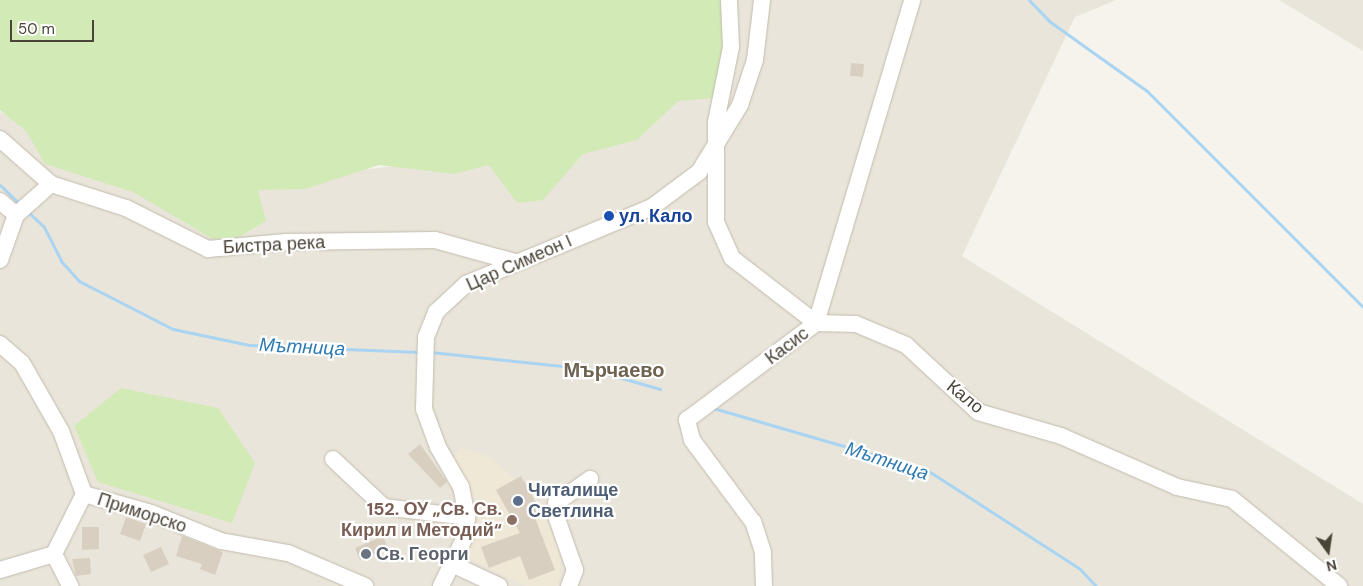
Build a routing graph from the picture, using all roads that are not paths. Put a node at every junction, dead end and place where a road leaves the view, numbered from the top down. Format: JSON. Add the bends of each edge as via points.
{"nodes":[{"id":1,"x":729,"y":0,"type":"edge"},
{"id":2,"x":762,"y":0,"type":"edge"},
{"id":3,"x":912,"y":0,"type":"edge"},
{"id":4,"x":0,"y":139,"type":"edge"},
{"id":5,"x":719,"y":146,"type":"junction"},
{"id":6,"x":51,"y":184,"type":"junction"},
{"id":7,"x":0,"y":202,"type":"edge"},
{"id":8,"x":16,"y":215,"type":"junction"},
{"id":9,"x":0,"y":260,"type":"edge"},
{"id":10,"x":514,"y":262,"type":"junction"},
{"id":11,"x":816,"y":323,"type":"junction"},
{"id":12,"x":0,"y":344,"type":"edge"},
{"id":13,"x":333,"y":459,"type":"dead end"},
{"id":14,"x":590,"y":479,"type":"dead end"},
{"id":15,"x":84,"y":494,"type":"junction"},
{"id":16,"x":467,"y":516,"type":"junction"},
{"id":17,"x":54,"y":554,"type":"junction"},
{"id":18,"x":452,"y":564,"type":"junction"},
{"id":19,"x":0,"y":570,"type":"edge"},
{"id":20,"x":70,"y":586,"type":"edge"},
{"id":21,"x":365,"y":586,"type":"edge"},
{"id":22,"x":441,"y":586,"type":"edge"},
{"id":23,"x":499,"y":586,"type":"edge"},
{"id":24,"x":569,"y":586,"type":"edge"},
{"id":25,"x":764,"y":586,"type":"edge"},
{"id":26,"x":1339,"y":586,"type":"edge"}],
"edges":[{"from":1,"to":5,"type":"street","via":[[731,47],[716,122]]},
{"from":2,"to":5,"type":"street","name":"Цар Симеон I","via":[[755,60],[740,105]]},
{"from":3,"to":11,"type":"street","name":"Касис"},
{"from":4,"to":6,"type":"street","name":"Бистра река"},
{"from":5,"to":10,"type":"street","name":"Цар Симеон I","via":[[699,172],[652,207]]},
{"from":5,"to":11,"type":"street","via":[[716,222],[720,240],[732,258]]},
{"from":6,"to":8,"type":"street"},
{"from":6,"to":10,"type":"street","name":"Бистра река","via":[[126,208],[208,249],[286,242],[435,240]]},
{"from":7,"to":8,"type":"street"},
{"from":8,"to":9,"type":"street"},
{"from":10,"to":16,"type":"street","name":"Цар Симеон I","via":[[466,284],[442,306],[424,352],[424,409],[438,447],[461,487]]},
{"from":11,"to":25,"type":"street","name":"Касис","via":[[687,420],[692,440],[753,522],[763,552]]},
{"from":11,"to":26,"type":"street","name":"Кало","via":[[856,324],[894,338],[915,352],[973,408],[991,417],[1061,436],[1177,487],[1232,499]]},
{"from":12,"to":15,"type":"street","name":"Приморско","via":[[22,363],[61,431]]},
{"from":13,"to":16,"type":"street","via":[[384,507]]},
{"from":14,"to":24,"type":"street","via":[[556,503],[555,513],[575,570]]},
{"from":15,"to":17,"type":"street"},
{"from":15,"to":21,"type":"street","name":"Приморско","via":[[151,513],[220,541],[288,553]]},
{"from":16,"to":18,"type":"street","name":"Цар Симеон I","via":[[465,537]]},
{"from":17,"to":19,"type":"street"},
{"from":17,"to":20,"type":"street"},
{"from":18,"to":22,"type":"street","name":"Цар Симеон I"},
{"from":18,"to":23,"type":"street"}]}
